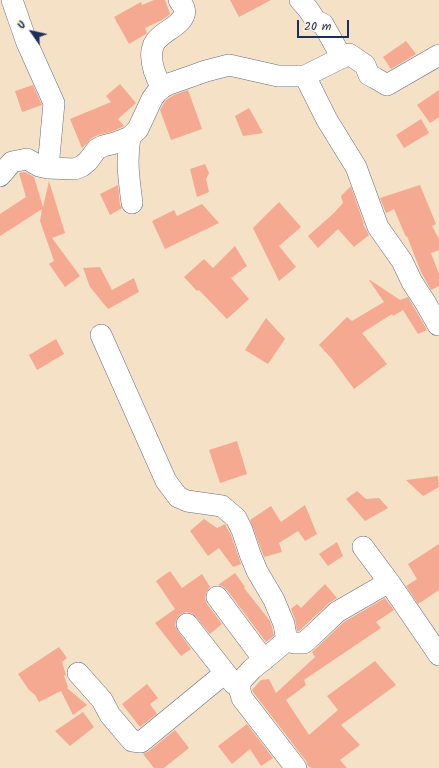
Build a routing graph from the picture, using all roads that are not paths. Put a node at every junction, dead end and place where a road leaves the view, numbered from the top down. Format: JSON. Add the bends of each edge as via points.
{"nodes":[{"id":1,"x":12,"y":0,"type":"edge"},
{"id":2,"x":179,"y":0,"type":"edge"},
{"id":3,"x":300,"y":0,"type":"edge"},
{"id":4,"x":439,"y":55,"type":"edge"},
{"id":5,"x":342,"y":58,"type":"junction"},
{"id":6,"x":305,"y":76,"type":"junction"},
{"id":7,"x":162,"y":88,"type":"junction"},
{"id":8,"x":130,"y":138,"type":"junction"},
{"id":9,"x":48,"y":168,"type":"junction"},
{"id":10,"x":0,"y":176,"type":"edge"},
{"id":11,"x":132,"y":203,"type":"dead end"},
{"id":12,"x":438,"y":325,"type":"edge"},
{"id":13,"x":101,"y":335,"type":"dead end"},
{"id":14,"x":363,"y":548,"type":"dead end"},
{"id":15,"x":389,"y":582,"type":"junction"},
{"id":16,"x":217,"y":597,"type":"dead end"},
{"id":17,"x":187,"y":624,"type":"dead end"},
{"id":18,"x":286,"y":641,"type":"junction"},
{"id":19,"x":439,"y":655,"type":"edge"},
{"id":20,"x":264,"y":660,"type":"junction"},
{"id":21,"x":78,"y":673,"type":"dead end"},
{"id":22,"x":225,"y":673,"type":"junction"},
{"id":23,"x":240,"y":691,"type":"junction"},
{"id":24,"x":296,"y":768,"type":"edge"}],
"edges":[{"from":1,"to":9,"type":"street","via":[[27,43],[54,103]]},
{"from":2,"to":7,"type":"street","via":[[184,8],[184,16],[153,44],[151,58],[154,73]]},
{"from":3,"to":5,"type":"street","via":[[316,21],[323,24]]},
{"from":4,"to":5,"type":"street","via":[[387,85],[369,75],[365,65],[349,54]]},
{"from":5,"to":6,"type":"street"},
{"from":6,"to":7,"type":"street","via":[[278,76],[229,65]]},
{"from":6,"to":12,"type":"street","via":[[327,120],[356,167],[378,227],[402,261]]},
{"from":7,"to":8,"type":"street","via":[[152,99],[138,129]]},
{"from":8,"to":9,"type":"street","via":[[97,149],[88,161],[75,169]]},
{"from":8,"to":11,"type":"street","via":[[128,173]]},
{"from":9,"to":10,"type":"street","via":[[27,159],[12,162]]},
{"from":13,"to":18,"type":"street","via":[[166,480],[178,497],[187,501],[222,506],[239,522],[258,571],[284,624]]},
{"from":14,"to":15,"type":"street"},
{"from":15,"to":18,"type":"street","via":[[337,612],[304,643]]},
{"from":15,"to":19,"type":"street"},
{"from":16,"to":20,"type":"street"},
{"from":17,"to":22,"type":"street"},
{"from":18,"to":20,"type":"street"},
{"from":20,"to":23,"type":"street","via":[[240,682]]},
{"from":21,"to":22,"type":"street","via":[[102,700],[110,716],[132,741],[140,742]]},
{"from":22,"to":23,"type":"street"},
{"from":23,"to":24,"type":"street","via":[[242,698]]}]}
